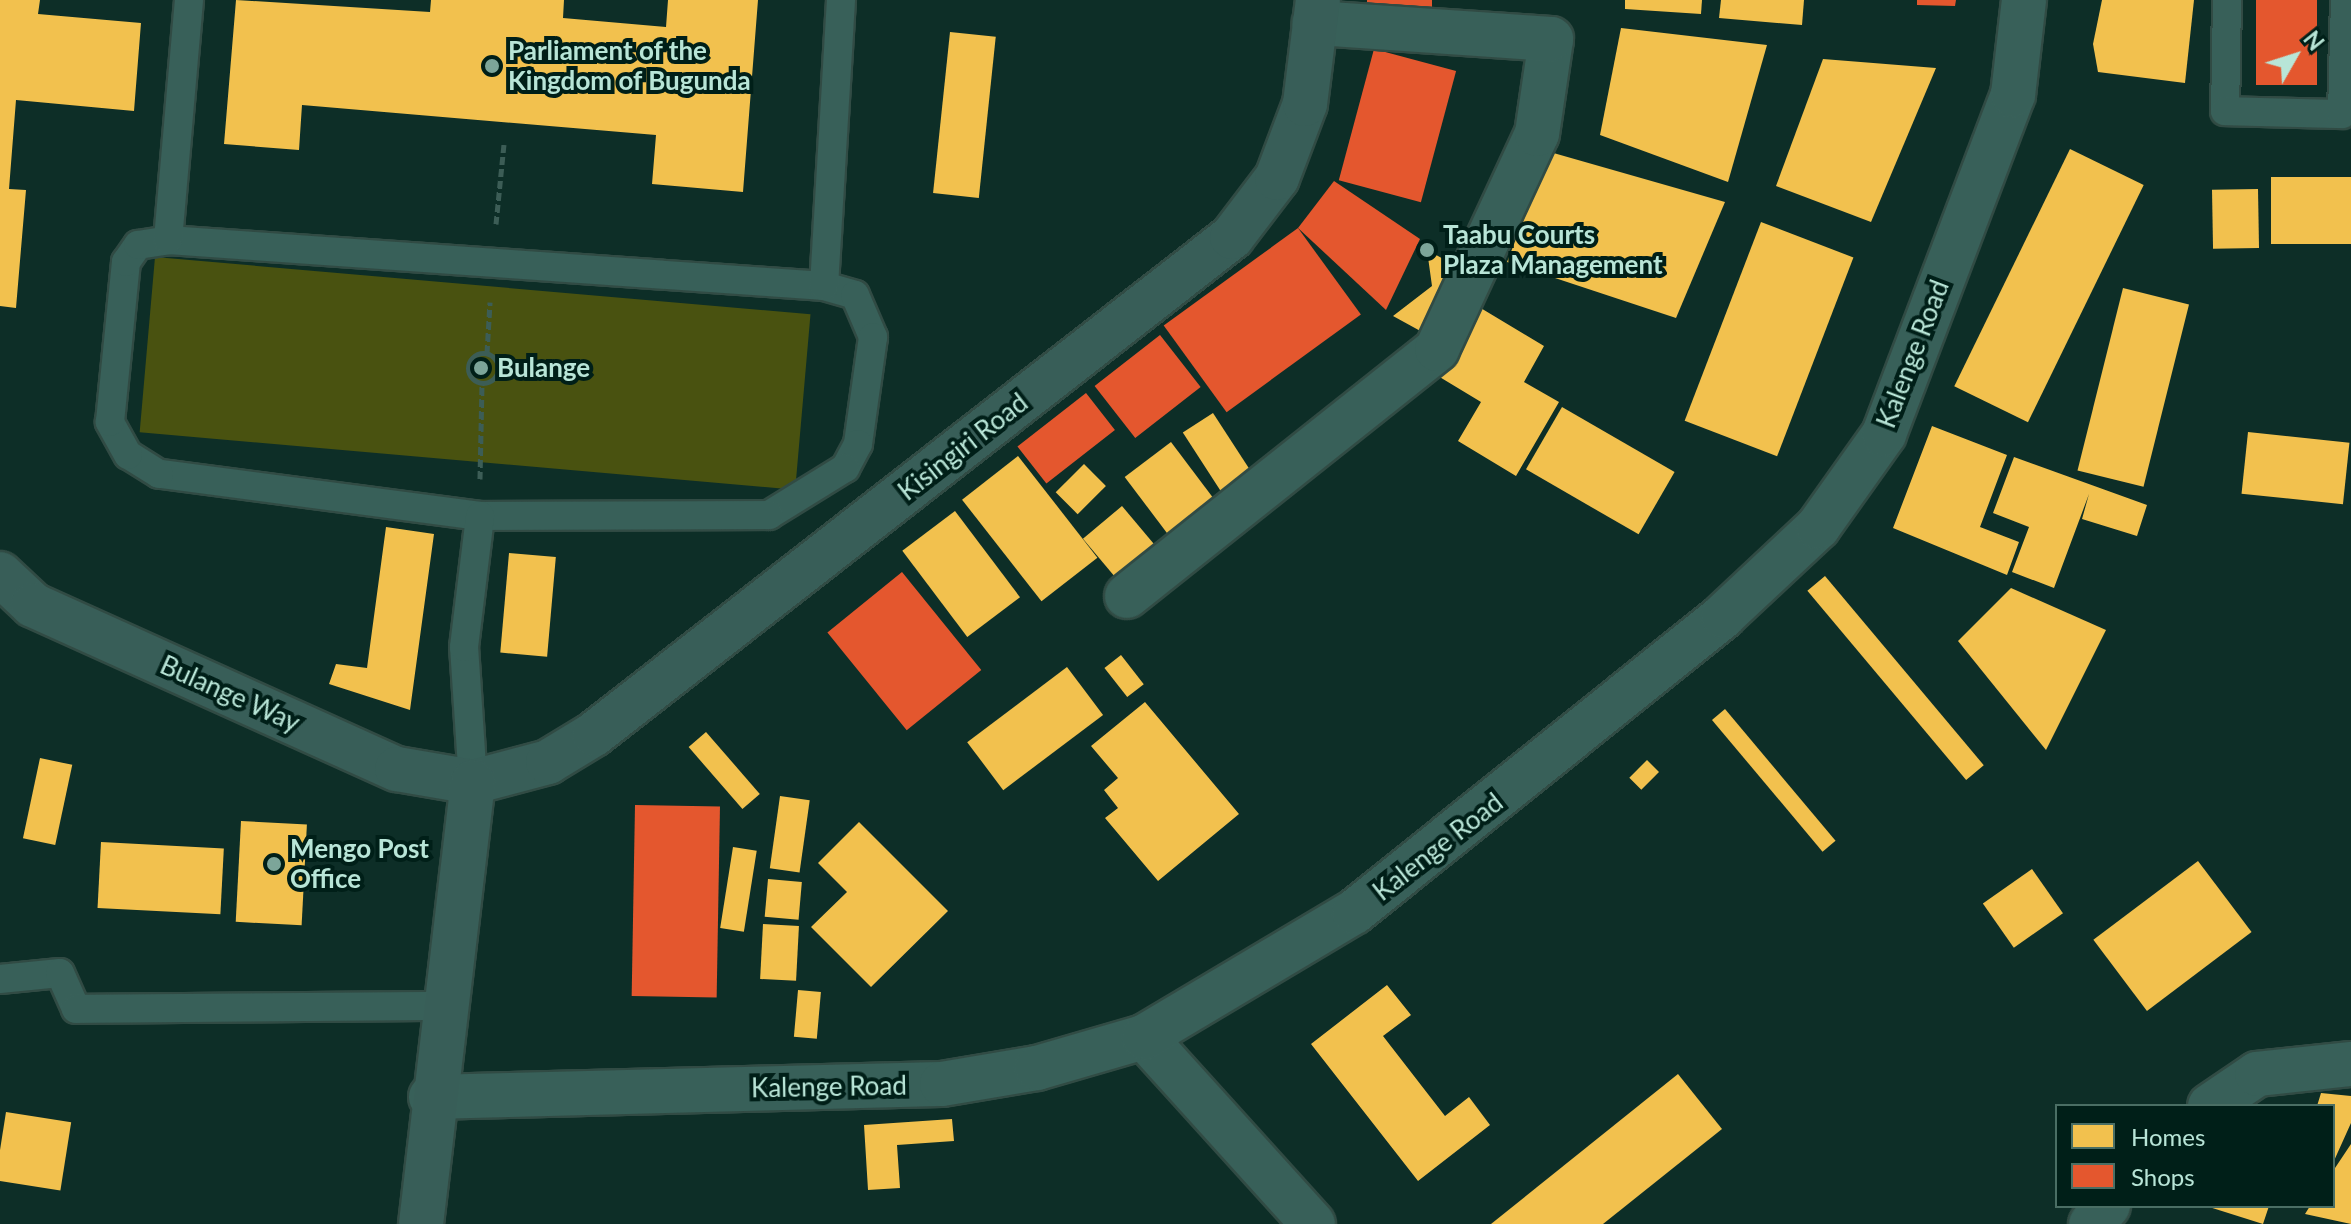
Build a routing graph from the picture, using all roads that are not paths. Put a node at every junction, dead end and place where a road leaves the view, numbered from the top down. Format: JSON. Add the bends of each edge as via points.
{"nodes":[{"id":1,"x":189,"y":0,"type":"edge"},
{"id":2,"x":841,"y":0,"type":"edge"},
{"id":3,"x":2024,"y":0,"type":"edge"},
{"id":4,"x":2227,"y":0,"type":"edge"},
{"id":5,"x":2345,"y":0,"type":"edge"},
{"id":6,"x":1316,"y":11,"type":"edge"},
{"id":7,"x":168,"y":240,"type":"junction"},
{"id":8,"x":824,"y":286,"type":"junction"},
{"id":9,"x":480,"y":516,"type":"junction"},
{"id":10,"x":0,"y":574,"type":"edge"},
{"id":11,"x":1127,"y":596,"type":"dead end"},
{"id":12,"x":473,"y":782,"type":"junction"},
{"id":13,"x":0,"y":979,"type":"edge"},
{"id":14,"x":444,"y":1006,"type":"junction"},
{"id":15,"x":1144,"y":1037,"type":"junction"},
{"id":16,"x":2351,"y":1064,"type":"edge"},
{"id":17,"x":431,"y":1097,"type":"junction"},
{"id":18,"x":2213,"y":1104,"type":"edge"},
{"id":19,"x":2106,"y":1208,"type":"edge"},
{"id":20,"x":421,"y":1224,"type":"edge"},
{"id":21,"x":1313,"y":1224,"type":"edge"},
{"id":22,"x":2091,"y":1224,"type":"edge"}],
"edges":[{"from":1,"to":7,"type":"lane"},
{"from":2,"to":8,"type":"lane"},
{"from":3,"to":15,"type":"street","name":"Kalenge Road","via":[[2013,95],[1884,434],[1818,527],[1723,616],[1415,868]]},
{"from":4,"to":5,"type":"lane","via":[[2225,111],[2342,114]]},
{"from":6,"to":11,"type":"street","via":[[1551,39],[1537,134],[1437,349]]},
{"from":6,"to":12,"type":"main road","name":"Kisingiri Road","via":[[1300,119],[1277,178],[1232,237],[594,734],[548,762]]},
{"from":7,"to":8,"type":"lane"},
{"from":7,"to":9,"type":"lane","via":[[138,245],[126,262],[110,422],[128,455],[159,474]]},
{"from":8,"to":9,"type":"lane","via":[[855,295],[866,309],[873,337],[861,422],[845,468],[792,506],[769,515]]},
{"from":9,"to":12,"type":"lane","via":[[464,647]]},
{"from":10,"to":12,"type":"main road","name":"Bulange Way","via":[[33,605],[397,769]]},
{"from":12,"to":14,"type":"main road"},
{"from":13,"to":14,"type":"lane","via":[[60,973],[76,1009]]},
{"from":14,"to":17,"type":"main road"},
{"from":15,"to":17,"type":"street","name":"Kalenge Road","via":[[1037,1068],[942,1084]]},
{"from":15,"to":21,"type":"street"},
{"from":16,"to":18,"type":"street","via":[[2257,1074]]},
{"from":17,"to":20,"type":"main road"},
{"from":19,"to":22,"type":"street"}]}
